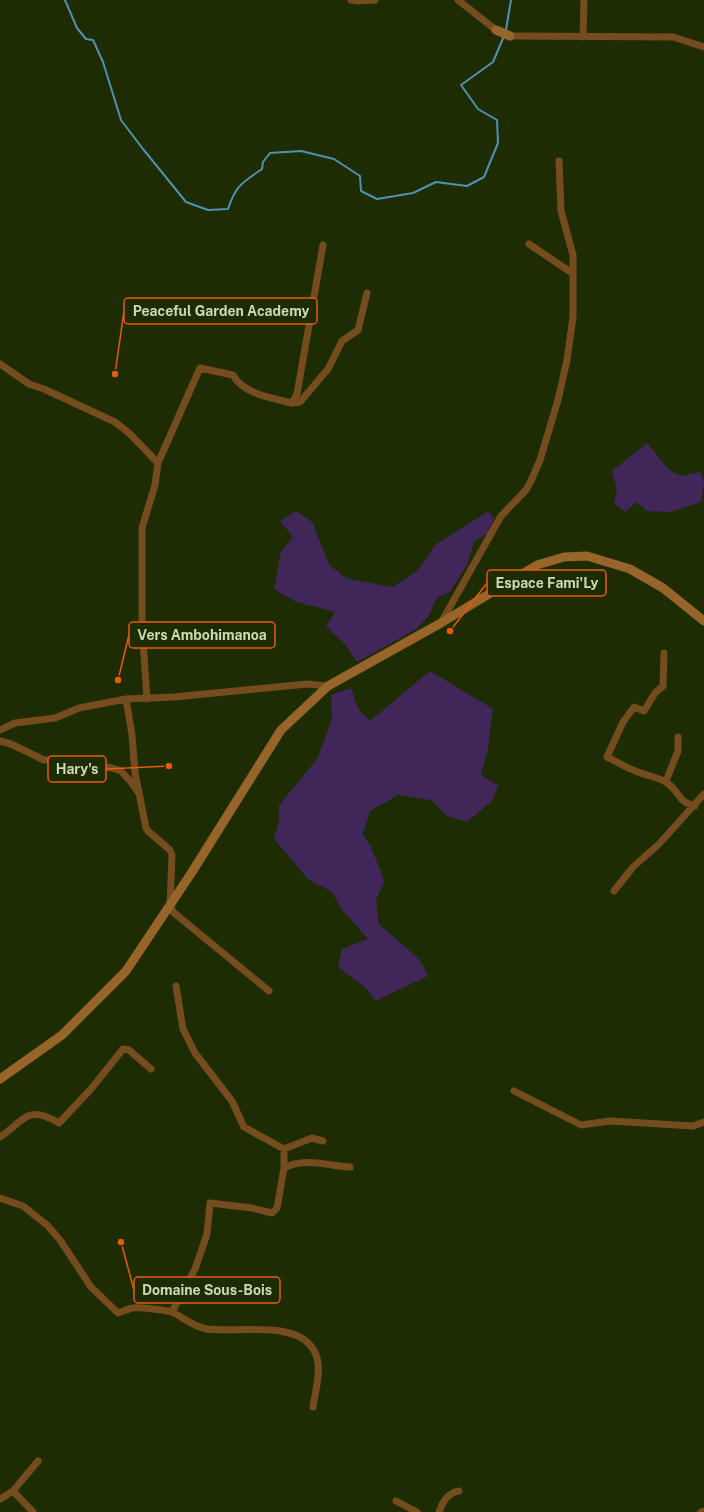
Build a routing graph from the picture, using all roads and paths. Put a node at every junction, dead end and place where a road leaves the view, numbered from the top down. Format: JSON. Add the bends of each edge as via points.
{"nodes":[{"id":1,"x":351,"y":0,"type":"edge"},
{"id":2,"x":374,"y":0,"type":"edge"},
{"id":3,"x":458,"y":0,"type":"edge"},
{"id":4,"x":584,"y":0,"type":"edge"},
{"id":5,"x":496,"y":30,"type":"joint"},
{"id":6,"x":510,"y":36,"type":"joint"},
{"id":7,"x":584,"y":37,"type":"junction"},
{"id":8,"x":704,"y":47,"type":"edge"},
{"id":9,"x":559,"y":161,"type":"dead end"},
{"id":10,"x":529,"y":244,"type":"dead end"},
{"id":11,"x":324,"y":245,"type":"dead end"},
{"id":12,"x":572,"y":273,"type":"junction"},
{"id":13,"x":367,"y":294,"type":"dead end"},
{"id":14,"x":0,"y":364,"type":"edge"},
{"id":15,"x":292,"y":403,"type":"junction"},
{"id":16,"x":158,"y":463,"type":"junction"},
{"id":17,"x":704,"y":621,"type":"edge"},
{"id":18,"x":441,"y":623,"type":"junction"},
{"id":19,"x":664,"y":653,"type":"dead end"},
{"id":20,"x":328,"y":686,"type":"junction"},
{"id":21,"x":126,"y":699,"type":"junction"},
{"id":22,"x":147,"y":699,"type":"junction"},
{"id":23,"x":0,"y":730,"type":"edge"},
{"id":24,"x":678,"y":737,"type":"dead end"},
{"id":25,"x":0,"y":741,"type":"edge"},
{"id":26,"x":666,"y":781,"type":"junction"},
{"id":27,"x":704,"y":795,"type":"edge"},
{"id":28,"x":140,"y":796,"type":"junction"},
{"id":29,"x":695,"y":806,"type":"junction"},
{"id":30,"x":614,"y":891,"type":"dead end"},
{"id":31,"x":170,"y":905,"type":"junction"},
{"id":32,"x":176,"y":986,"type":"dead end"},
{"id":33,"x":268,"y":992,"type":"dead end"},
{"id":34,"x":151,"y":1069,"type":"dead end"},
{"id":35,"x":0,"y":1079,"type":"edge"},
{"id":36,"x":514,"y":1091,"type":"dead end"},
{"id":37,"x":704,"y":1122,"type":"edge"},
{"id":38,"x":0,"y":1137,"type":"edge"},
{"id":39,"x":323,"y":1141,"type":"dead end"},
{"id":40,"x":284,"y":1149,"type":"junction"},
{"id":41,"x":350,"y":1167,"type":"dead end"},
{"id":42,"x":284,"y":1168,"type":"junction"},
{"id":43,"x":0,"y":1198,"type":"edge"},
{"id":44,"x":172,"y":1312,"type":"junction"},
{"id":45,"x":313,"y":1407,"type":"dead end"},
{"id":46,"x":38,"y":1461,"type":"dead end"},
{"id":47,"x":13,"y":1491,"type":"junction"},
{"id":48,"x":459,"y":1491,"type":"dead end"},
{"id":49,"x":0,"y":1499,"type":"edge"},
{"id":50,"x":396,"y":1501,"type":"dead end"},
{"id":51,"x":33,"y":1512,"type":"edge"},
{"id":52,"x":417,"y":1512,"type":"edge"},
{"id":53,"x":439,"y":1512,"type":"edge"}],
"edges":[{"from":1,"to":2,"type":"street"},
{"from":3,"to":5,"type":"street"},
{"from":4,"to":7,"type":"street"},
{"from":5,"to":6,"type":"main road"},
{"from":6,"to":7,"type":"street"},
{"from":7,"to":8,"type":"street","via":[[673,37]]},
{"from":9,"to":12,"type":"street","via":[[561,211],[573,255]]},
{"from":10,"to":12,"type":"street"},
{"from":11,"to":15,"type":"street","via":[[297,394]]},
{"from":12,"to":18,"type":"street","via":[[573,317],[567,360],[540,460],[526,490],[501,516]]},
{"from":13,"to":15,"type":"street","via":[[358,330],[342,341],[328,369],[311,391],[300,402]]},
{"from":14,"to":16,"type":"street","via":[[29,384],[44,388],[115,422]]},
{"from":15,"to":16,"type":"street","via":[[244,388],[237,383],[233,375],[200,368]]},
{"from":16,"to":22,"type":"street","via":[[155,485],[142,528],[142,626]]},
{"from":17,"to":18,"type":"main road","via":[[663,588],[630,569],[608,561],[579,556],[551,559],[537,565]]},
{"from":18,"to":20,"type":"main road"},
{"from":19,"to":26,"type":"street","via":[[663,686],[655,693],[644,711],[634,707],[623,722],[607,758]]},
{"from":20,"to":22,"type":"street","via":[[308,684]]},
{"from":20,"to":31,"type":"main road","via":[[281,730]]},
{"from":21,"to":22,"type":"street"},
{"from":21,"to":23,"type":"street","via":[[79,708],[55,718],[15,723]]},
{"from":21,"to":28,"type":"street"},
{"from":24,"to":26,"type":"street","via":[[678,751]]},
{"from":25,"to":28,"type":"street","via":[[44,760],[68,760],[121,771]]},
{"from":26,"to":29,"type":"street","via":[[674,788],[679,798],[686,804]]},
{"from":27,"to":29,"type":"street"},
{"from":28,"to":31,"type":"street","via":[[148,832],[170,850],[172,855]]},
{"from":29,"to":30,"type":"street","via":[[633,867]]},
{"from":31,"to":33,"type":"street","via":[[173,912]]},
{"from":31,"to":35,"type":"main road","via":[[126,971],[86,1012],[62,1035]]},
{"from":32,"to":40,"type":"street","via":[[183,1029],[195,1053],[232,1101],[244,1127]]},
{"from":34,"to":38,"type":"street","via":[[128,1050],[122,1049],[91,1089],[59,1123],[50,1118],[29,1115]]},
{"from":36,"to":37,"type":"street","via":[[581,1125],[610,1121],[693,1126]]},
{"from":39,"to":40,"type":"street","via":[[312,1138]]},
{"from":40,"to":42,"type":"street"},
{"from":41,"to":42,"type":"street","via":[[312,1162],[293,1163]]},
{"from":42,"to":44,"type":"street","via":[[276,1208],[272,1213],[210,1203],[208,1234],[195,1269]]},
{"from":43,"to":44,"type":"street","via":[[23,1206],[47,1225],[91,1287],[118,1313],[133,1308]]},
{"from":44,"to":45,"type":"street","via":[[189,1323],[206,1329],[278,1331],[295,1335],[309,1344],[316,1352],[319,1368]]},
{"from":46,"to":47,"type":"street"},
{"from":47,"to":49,"type":"street"},
{"from":47,"to":51,"type":"street"},
{"from":48,"to":53,"type":"street","via":[[447,1497]]},
{"from":50,"to":52,"type":"street"}]}
